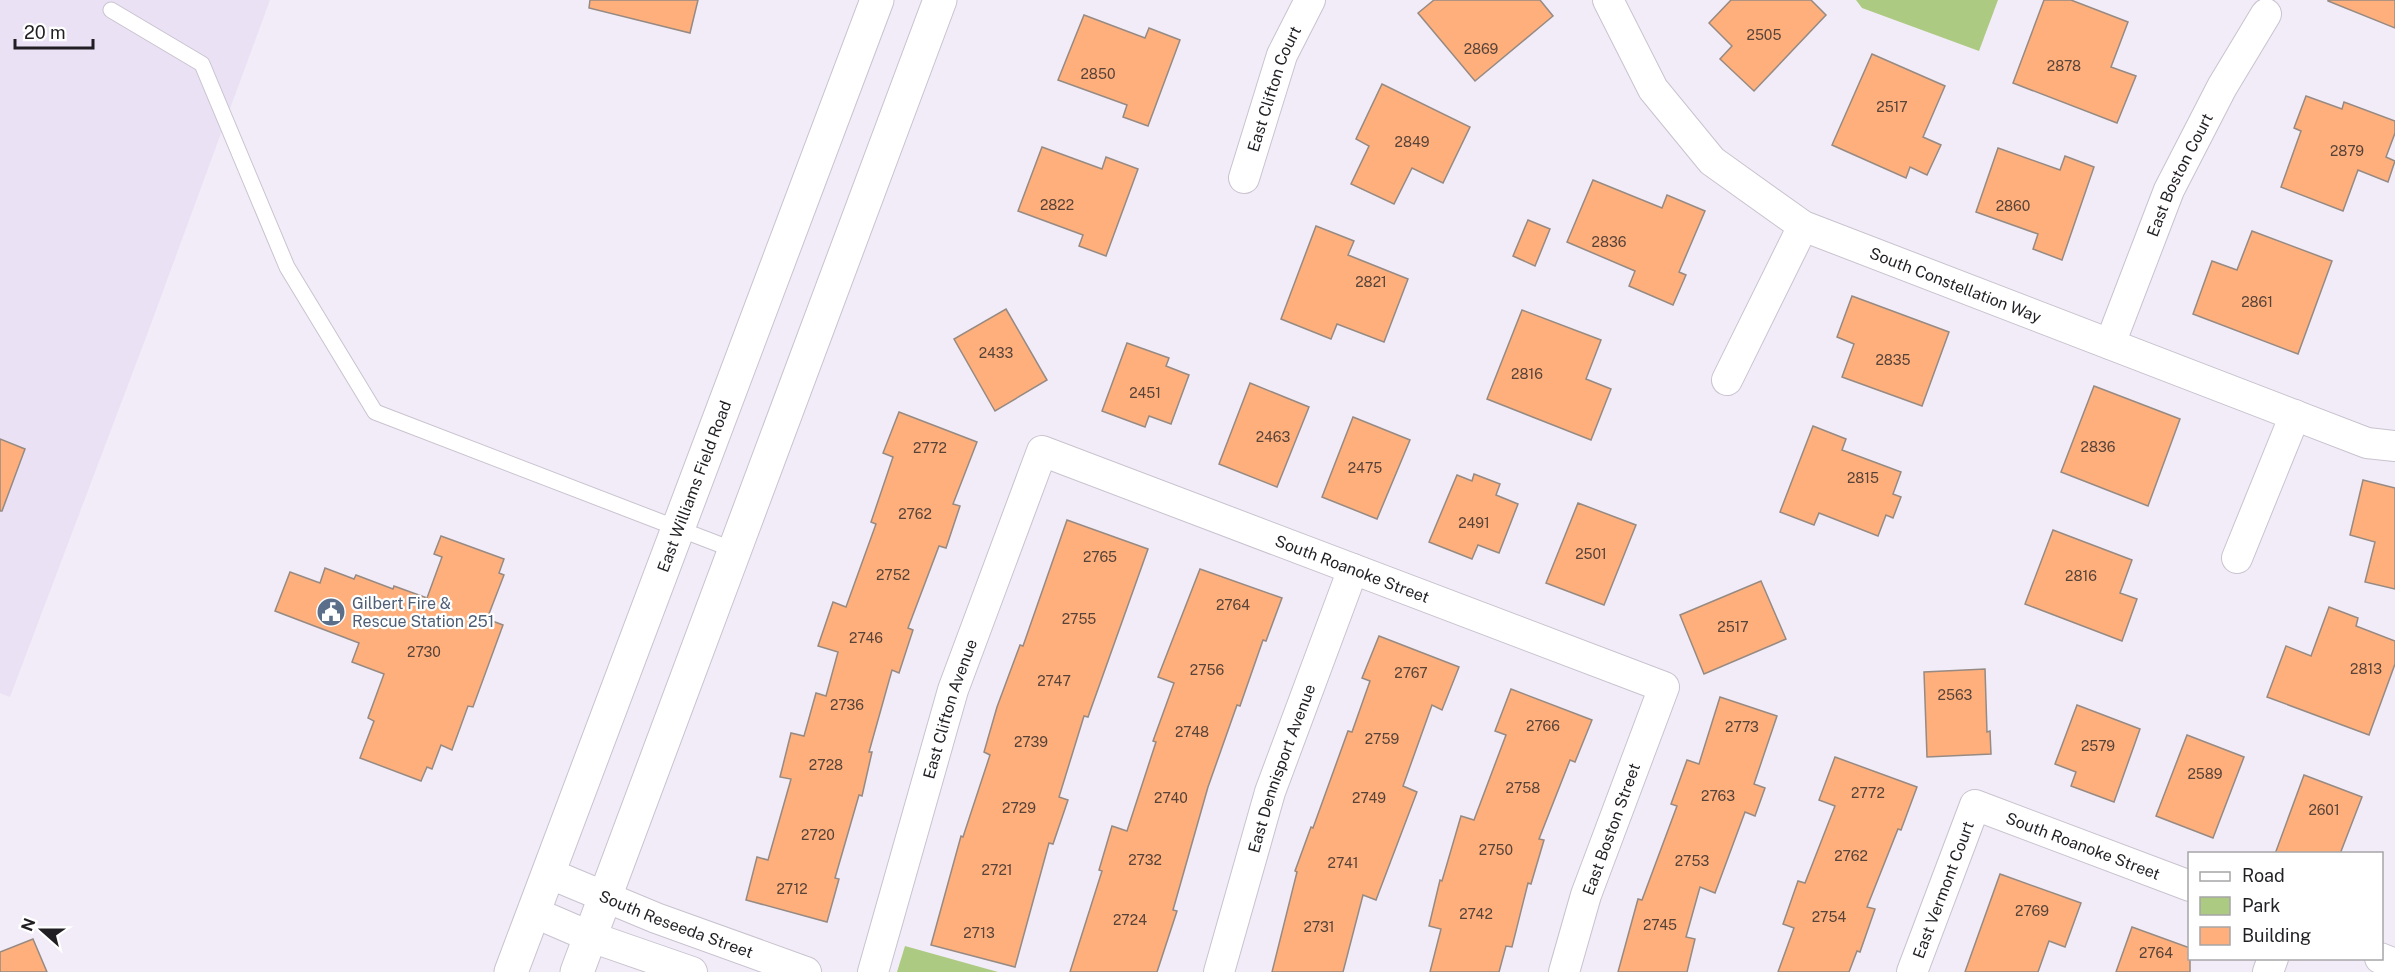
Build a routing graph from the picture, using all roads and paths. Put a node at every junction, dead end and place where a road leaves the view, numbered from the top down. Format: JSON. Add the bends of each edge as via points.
{"nodes":[{"id":1,"x":877,"y":0,"type":"edge"},
{"id":2,"x":940,"y":0,"type":"edge"},
{"id":3,"x":1310,"y":0,"type":"edge"},
{"id":4,"x":1608,"y":0,"type":"edge"},
{"id":5,"x":111,"y":10,"type":"dead end"},
{"id":6,"x":2266,"y":14,"type":"dead end"},
{"id":7,"x":1244,"y":178,"type":"dead end"},
{"id":8,"x":1803,"y":226,"type":"junction"},
{"id":9,"x":2110,"y":344,"type":"junction"},
{"id":10,"x":1727,"y":380,"type":"dead end"},
{"id":11,"x":2295,"y":415,"type":"junction"},
{"id":12,"x":2395,"y":446,"type":"edge"},
{"id":13,"x":1042,"y":451,"type":"joint"},
{"id":14,"x":678,"y":528,"type":"junction"},
{"id":15,"x":734,"y":550,"type":"junction"},
{"id":16,"x":2237,"y":558,"type":"dead end"},
{"id":17,"x":1353,"y":569,"type":"junction"},
{"id":18,"x":1664,"y":687,"type":"joint"},
{"id":19,"x":1975,"y":805,"type":"joint"},
{"id":20,"x":548,"y":873,"type":"junction"},
{"id":21,"x":2188,"y":885,"type":"edge"},
{"id":22,"x":605,"y":897,"type":"junction"},
{"id":23,"x":533,"y":912,"type":"junction"},
{"id":24,"x":591,"y":937,"type":"junction"},
{"id":25,"x":511,"y":972,"type":"edge"},
{"id":26,"x":578,"y":972,"type":"edge"},
{"id":27,"x":692,"y":972,"type":"edge"},
{"id":28,"x":806,"y":972,"type":"edge"},
{"id":29,"x":873,"y":972,"type":"edge"},
{"id":30,"x":1219,"y":972,"type":"edge"},
{"id":31,"x":1564,"y":972,"type":"edge"},
{"id":32,"x":1912,"y":972,"type":"edge"}],
"edges":[{"from":1,"to":14,"type":"main road","name":"East Williams Field Road"},
{"from":2,"to":15,"type":"main road"},
{"from":3,"to":7,"type":"street","name":"East Clifton Court","via":[[1282,55]]},
{"from":4,"to":8,"type":"street","name":"South Constellation Way","via":[[1653,89],[1712,161]]},
{"from":5,"to":14,"type":"lane","via":[[202,64],[287,267],[375,412]]},
{"from":6,"to":9,"type":"street","name":"East Boston Court","via":[[2222,87],[2169,190]]},
{"from":8,"to":9,"type":"street","name":"South Constellation Way"},
{"from":8,"to":10,"type":"street"},
{"from":9,"to":11,"type":"street","name":"South Constellation Way"},
{"from":11,"to":12,"type":"street","name":"South Constellation Way","via":[[2367,443]]},
{"from":11,"to":16,"type":"street"},
{"from":13,"to":17,"type":"street","name":"South Roanoke Street"},
{"from":13,"to":29,"type":"street","name":"East Clifton Avenue","via":[[953,690]]},
{"from":14,"to":15,"type":"lane"},
{"from":14,"to":20,"type":"main road","name":"East Williams Field Road"},
{"from":15,"to":22,"type":"main road"},
{"from":17,"to":18,"type":"street","name":"South Roanoke Street"},
{"from":17,"to":30,"type":"street","name":"East Dennisport Avenue","via":[[1270,792]]},
{"from":18,"to":31,"type":"street","name":"East Boston Street","via":[[1586,895]]},
{"from":19,"to":21,"type":"street","name":"South Roanoke Street"},
{"from":19,"to":32,"type":"street","name":"East Vermont Court"},
{"from":20,"to":22,"type":"street","name":"South Reseeda Street"},
{"from":20,"to":23,"type":"main road","name":"East Williams Field Road"},
{"from":22,"to":24,"type":"main road"},
{"from":22,"to":28,"type":"street","name":"South Reseeda Street"},
{"from":23,"to":24,"type":"street"},
{"from":23,"to":25,"type":"main road","name":"East Williams Field Road"},
{"from":24,"to":26,"type":"main road"},
{"from":24,"to":27,"type":"street"}]}
